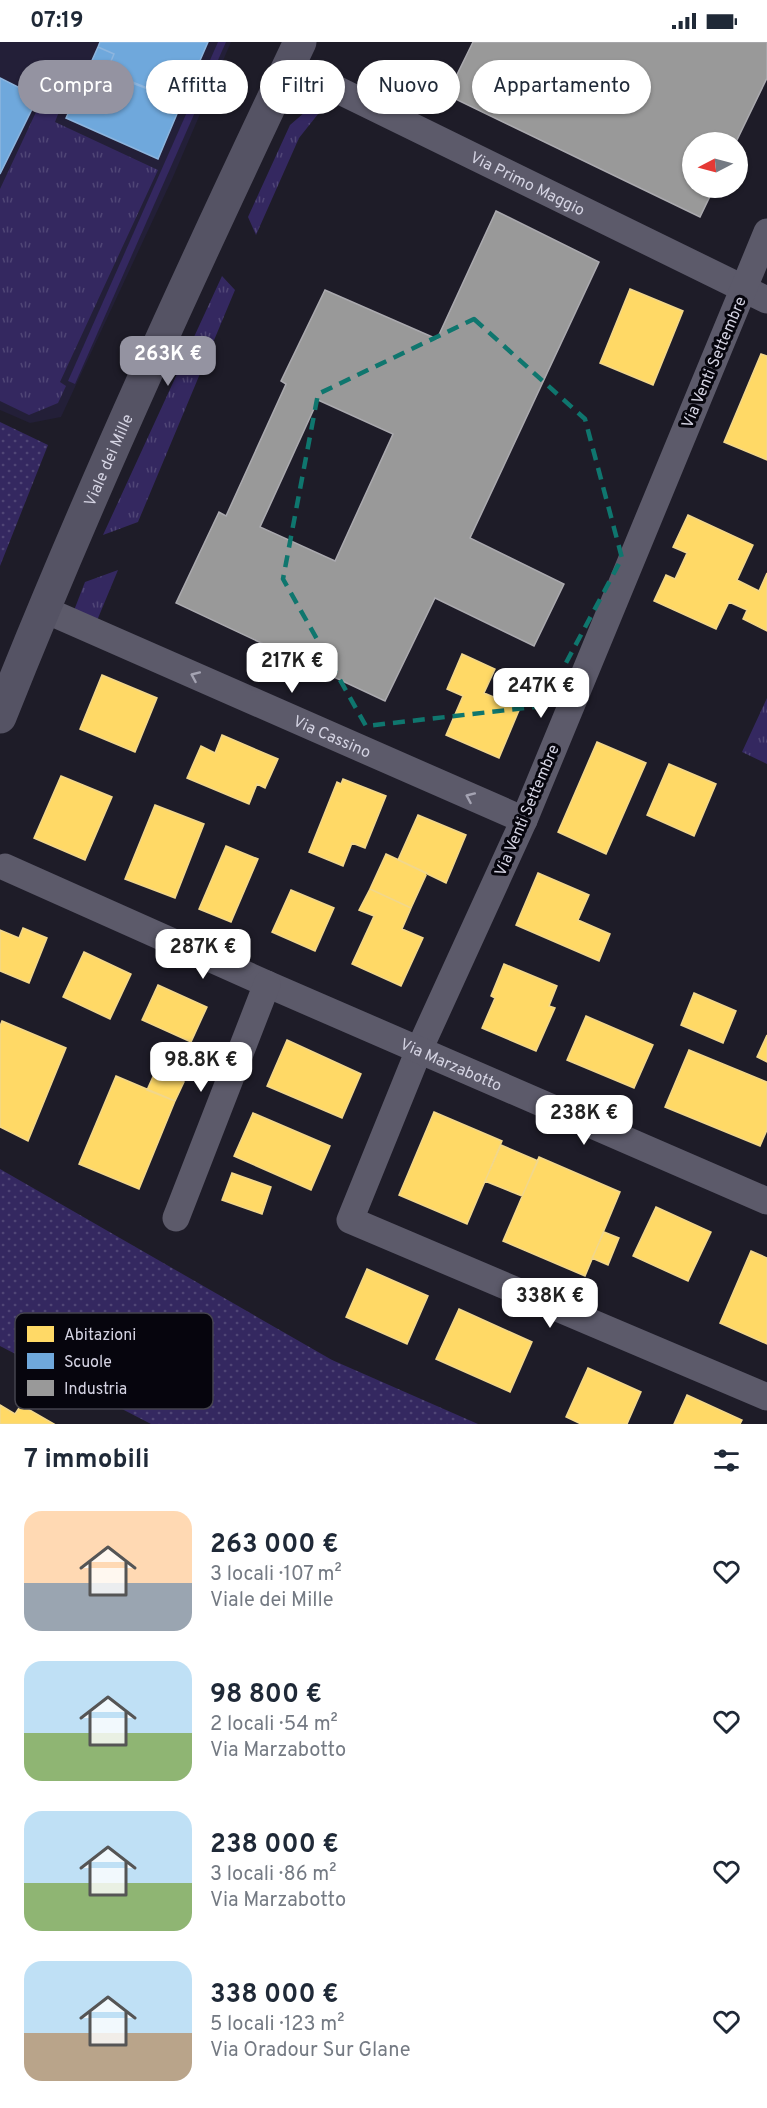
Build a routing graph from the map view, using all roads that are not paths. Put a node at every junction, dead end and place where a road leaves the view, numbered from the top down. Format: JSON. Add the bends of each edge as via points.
{"nodes":[{"id":1,"x":294,"y":54,"type":"edge"},
{"id":2,"x":767,"y":232,"type":"edge"},
{"id":3,"x":755,"y":294,"type":"edge"},
{"id":4,"x":43,"y":609,"type":"junction"},
{"id":5,"x":0,"y":717,"type":"edge"},
{"id":6,"x":524,"y":820,"type":"junction"},
{"id":7,"x":5,"y":867,"type":"dead end"},
{"id":8,"x":267,"y":984,"type":"junction"},
{"id":9,"x":419,"y":1050,"type":"junction"},
{"id":10,"x":767,"y":1201,"type":"edge"},
{"id":11,"x":176,"y":1218,"type":"dead end"},
{"id":12,"x":767,"y":1397,"type":"edge"}],
"edges":[{"from":1,"to":3,"type":"street","name":"Via Primo Maggio"},
{"from":1,"to":4,"type":"main road","name":"Viale dei Mille","via":[[163,334]]},
{"from":2,"to":3,"type":"street","name":"Via Venti Settembre"},
{"from":3,"to":6,"type":"street","name":"Via Venti Settembre"},
{"from":4,"to":5,"type":"main road","name":"Viale dei Mille"},
{"from":6,"to":4,"type":"street","name":"Via Cassino","one_way":true},
{"from":6,"to":9,"type":"street","name":"Via Venti Settembre"},
{"from":7,"to":8,"type":"street","name":"Via Marzabotto"},
{"from":8,"to":9,"type":"street","name":"Via Marzabotto"},
{"from":8,"to":11,"type":"street"},
{"from":9,"to":10,"type":"street","name":"Via Marzabotto"},
{"from":9,"to":12,"type":"street","name":"Via Venti Settembre","via":[[350,1220]]}]}
